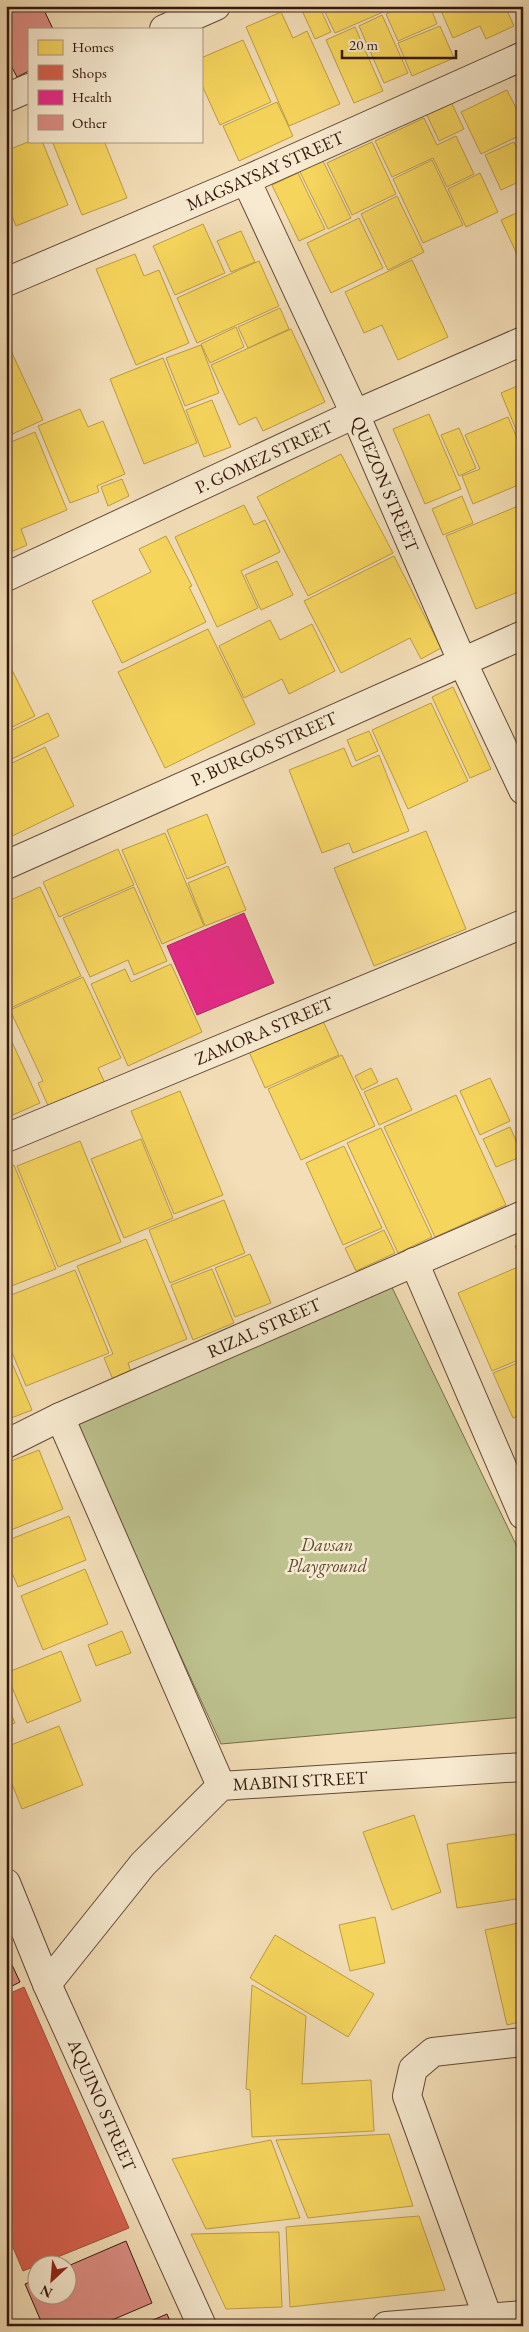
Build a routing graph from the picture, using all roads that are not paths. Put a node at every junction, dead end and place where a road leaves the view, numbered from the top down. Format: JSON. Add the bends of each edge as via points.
{"nodes":[{"id":1,"x":216,"y":6,"type":"edge"},
{"id":2,"x":166,"y":28,"type":"edge"},
{"id":3,"x":523,"y":56,"type":"edge"},
{"id":4,"x":28,"y":88,"type":"edge"},
{"id":5,"x":6,"y":98,"type":"edge"},
{"id":6,"x":246,"y":180,"type":"junction"},
{"id":7,"x":6,"y":282,"type":"edge"},
{"id":8,"x":523,"y":341,"type":"edge"},
{"id":9,"x":355,"y":414,"type":"junction"},
{"id":10,"x":6,"y":577,"type":"edge"},
{"id":11,"x":523,"y":635,"type":"edge"},
{"id":12,"x":462,"y":661,"type":"junction"},
{"id":13,"x":523,"y":790,"type":"edge"},
{"id":14,"x":6,"y":865,"type":"edge"},
{"id":15,"x":523,"y":924,"type":"edge"},
{"id":16,"x":6,"y":1138,"type":"edge"},
{"id":17,"x":523,"y":1215,"type":"edge"},
{"id":18,"x":414,"y":1262,"type":"junction"},
{"id":19,"x":60,"y":1417,"type":"junction"},
{"id":20,"x":6,"y":1444,"type":"edge"},
{"id":21,"x":523,"y":1515,"type":"edge"},
{"id":22,"x":523,"y":1767,"type":"edge"},
{"id":23,"x":221,"y":1786,"type":"junction"},
{"id":24,"x":6,"y":1883,"type":"edge"},
{"id":25,"x":47,"y":1984,"type":"junction"},
{"id":26,"x":523,"y":2042,"type":"edge"},
{"id":27,"x":523,"y":2315,"type":"edge"},
{"id":28,"x":488,"y":2318,"type":"junction"},
{"id":29,"x":202,"y":2326,"type":"edge"},
{"id":30,"x":386,"y":2326,"type":"edge"}],
"edges":[{"from":1,"to":2,"type":"street"},
{"from":3,"to":6,"type":"street","name":"MAGSAYSAY STREET"},
{"from":4,"to":5,"type":"street"},
{"from":6,"to":7,"type":"street","name":"MAGSAYSAY STREET"},
{"from":6,"to":9,"type":"street","name":"QUEZON STREET"},
{"from":8,"to":9,"type":"street","name":"P. GOMEZ STREET"},
{"from":9,"to":10,"type":"street","name":"P. GOMEZ STREET"},
{"from":9,"to":12,"type":"street","name":"QUEZON STREET"},
{"from":11,"to":12,"type":"street","name":"P. BURGOS STREET"},
{"from":12,"to":13,"type":"street","name":"QUEZON STREET"},
{"from":12,"to":14,"type":"street","name":"P. BURGOS STREET"},
{"from":15,"to":16,"type":"street","name":"ZAMORA STREET"},
{"from":17,"to":18,"type":"street","name":"RIZAL STREET"},
{"from":18,"to":19,"type":"street","name":"RIZAL STREET"},
{"from":18,"to":21,"type":"street"},
{"from":19,"to":20,"type":"street","name":"RIZAL STREET"},
{"from":19,"to":23,"type":"street"},
{"from":22,"to":23,"type":"street","name":"MABINI STREET"},
{"from":23,"to":25,"type":"street","name":"MABINI STREET","via":[[143,1864]]},
{"from":24,"to":25,"type":"street","name":"AQUINO STREET"},
{"from":25,"to":29,"type":"street","name":"AQUINO STREET"},
{"from":26,"to":28,"type":"street","via":[[433,2052],[413,2069],[406,2096]]},
{"from":27,"to":28,"type":"street"},
{"from":28,"to":30,"type":"street"}]}
